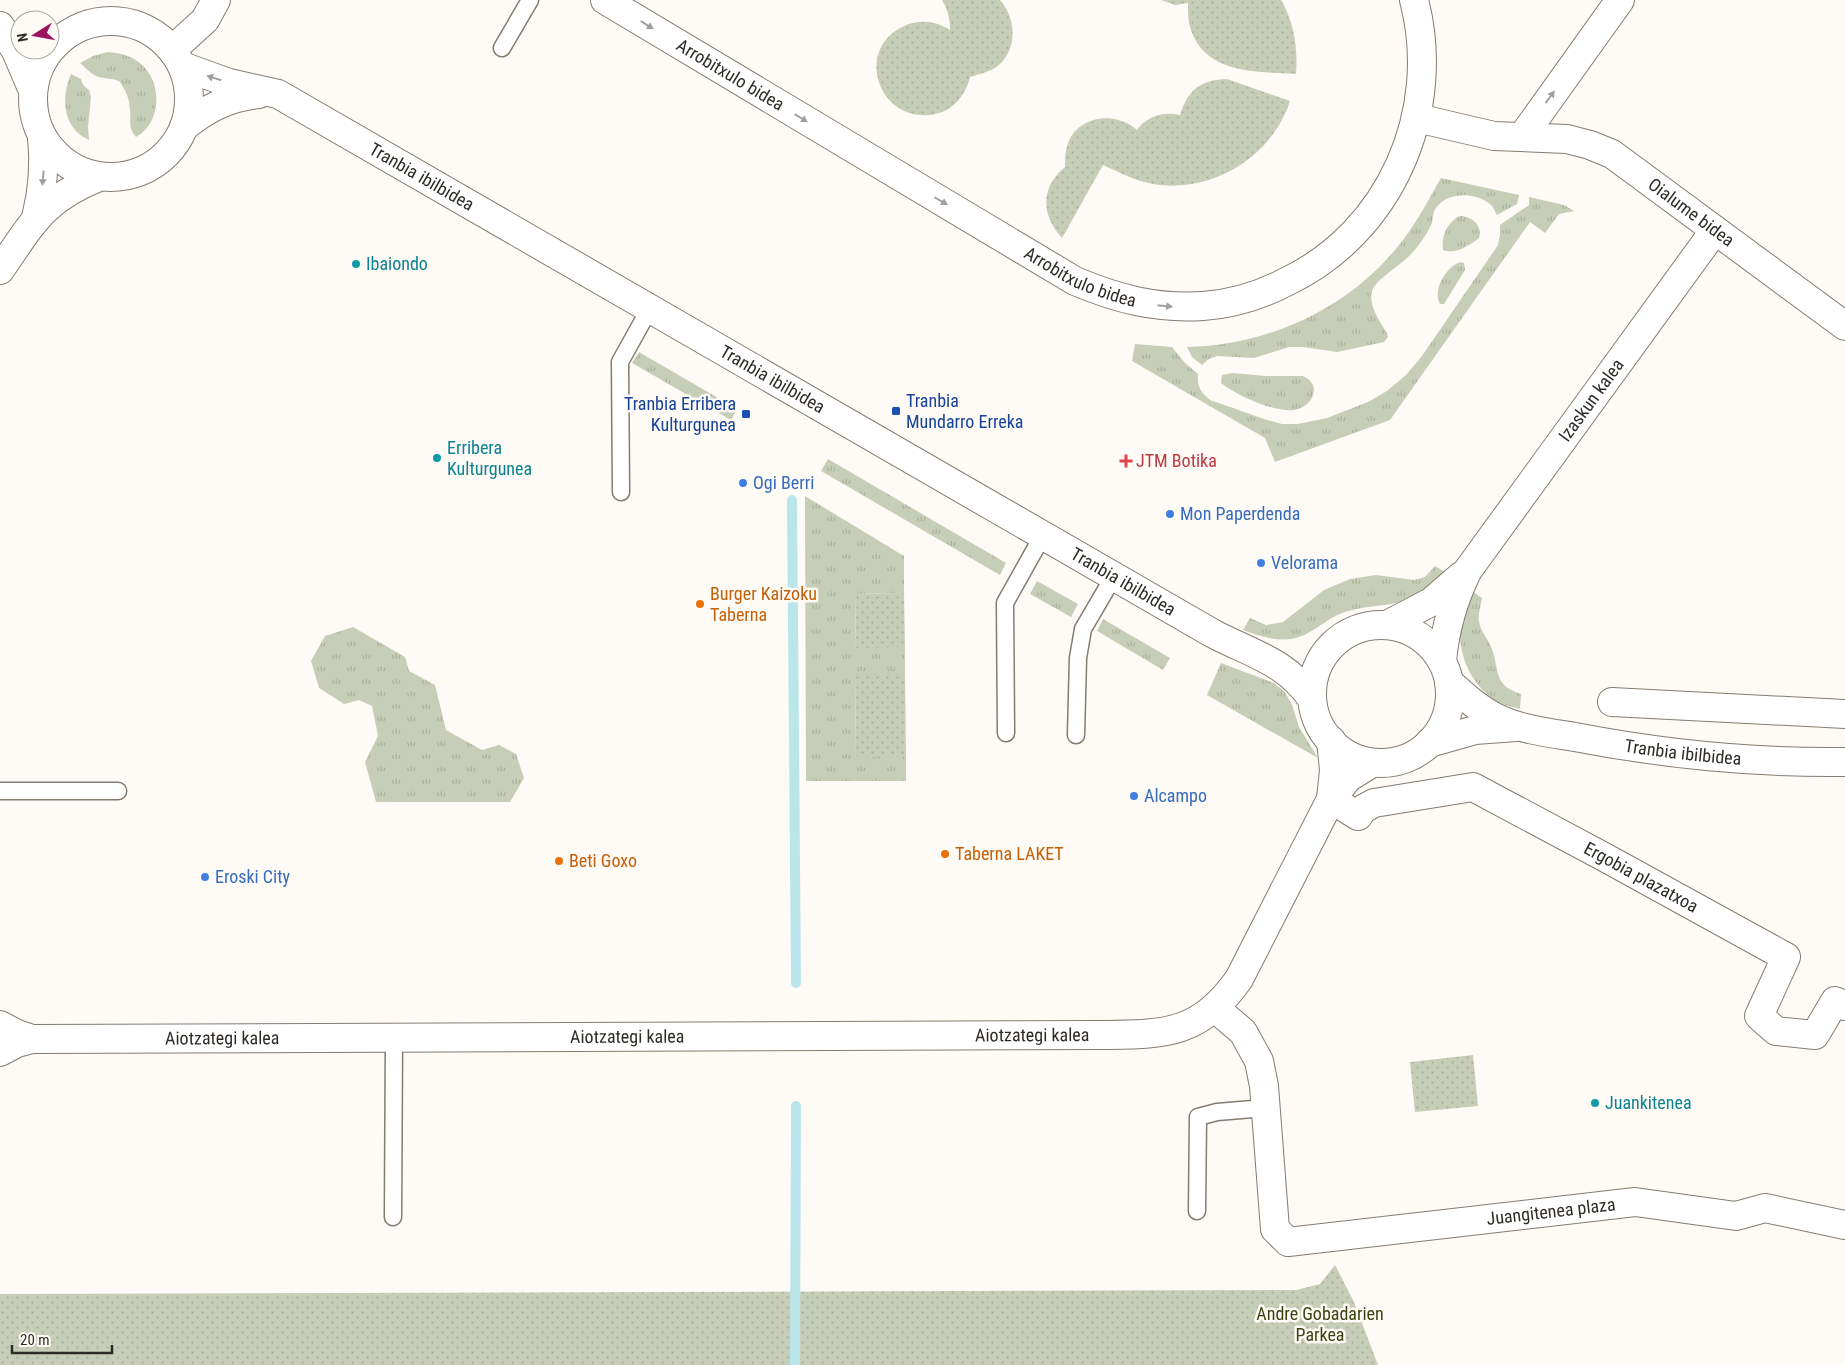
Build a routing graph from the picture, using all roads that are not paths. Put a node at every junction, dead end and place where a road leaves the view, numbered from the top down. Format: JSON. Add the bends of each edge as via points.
{"nodes":[{"id":1,"x":216,"y":0,"type":"edge"},
{"id":2,"x":530,"y":0,"type":"edge"},
{"id":3,"x":605,"y":0,"type":"edge"},
{"id":4,"x":1414,"y":0,"type":"edge"},
{"id":5,"x":1620,"y":0,"type":"edge"},
{"id":6,"x":0,"y":26,"type":"edge"},
{"id":7,"x":62,"y":30,"type":"edge"},
{"id":8,"x":502,"y":48,"type":"dead end"},
{"id":9,"x":177,"y":58,"type":"junction"},
{"id":10,"x":33,"y":91,"type":"junction"},
{"id":11,"x":278,"y":94,"type":"junction"},
{"id":12,"x":1417,"y":118,"type":"junction"},
{"id":13,"x":184,"y":127,"type":"junction"},
{"id":14,"x":42,"y":137,"type":"junction"},
{"id":15,"x":1522,"y":137,"type":"junction"},
{"id":16,"x":98,"y":177,"type":"junction"},
{"id":17,"x":36,"y":218,"type":"junction"},
{"id":18,"x":1715,"y":230,"type":"junction"},
{"id":19,"x":0,"y":270,"type":"edge"},
{"id":20,"x":650,"y":308,"type":"junction"},
{"id":21,"x":1845,"y":326,"type":"edge"},
{"id":22,"x":621,"y":492,"type":"dead end"},
{"id":23,"x":1043,"y":535,"type":"junction"},
{"id":24,"x":1468,"y":570,"type":"junction"},
{"id":25,"x":1114,"y":576,"type":"junction"},
{"id":26,"x":1387,"y":625,"type":"junction"},
{"id":27,"x":1326,"y":650,"type":"junction"},
{"id":28,"x":1270,"y":659,"type":"junction"},
{"id":29,"x":1446,"y":672,"type":"junction"},
{"id":30,"x":1312,"y":699,"type":"junction"},
{"id":31,"x":1612,"y":702,"type":"dead end"},
{"id":32,"x":1845,"y":714,"type":"edge"},
{"id":33,"x":1522,"y":727,"type":"junction"},
{"id":34,"x":1006,"y":733,"type":"dead end"},
{"id":35,"x":1076,"y":734,"type":"dead end"},
{"id":36,"x":1331,"y":740,"type":"junction"},
{"id":37,"x":1429,"y":743,"type":"junction"},
{"id":38,"x":1845,"y":762,"type":"edge"},
{"id":39,"x":1372,"y":763,"type":"junction"},
{"id":40,"x":0,"y":791,"type":"edge"},
{"id":41,"x":118,"y":792,"type":"dead end"},
{"id":42,"x":1331,"y":799,"type":"junction"},
{"id":43,"x":1845,"y":1006,"type":"edge"},
{"id":44,"x":1216,"y":1008,"type":"junction"},
{"id":45,"x":0,"y":1026,"type":"edge"},
{"id":46,"x":394,"y":1038,"type":"junction"},
{"id":47,"x":32,"y":1039,"type":"junction"},
{"id":48,"x":0,"y":1052,"type":"edge"},
{"id":49,"x":1265,"y":1108,"type":"junction"},
{"id":50,"x":1197,"y":1211,"type":"dead end"},
{"id":51,"x":393,"y":1217,"type":"dead end"},
{"id":52,"x":1845,"y":1225,"type":"edge"}],
"edges":[{"from":1,"to":9,"type":"street"},
{"from":2,"to":8,"type":"lane"},
{"from":3,"to":12,"type":"street","name":"Arrobitxulo bidea","one_way":true,"via":[[1075,281],[1138,303],[1196,306],[1238,300],[1300,276],[1353,235],[1375,209],[1393,181]]},
{"from":4,"to":12,"type":"street","name":"Arrobitxulo bidea","via":[[1422,51],[1422,85]]},
{"from":15,"to":5,"type":"street","one_way":true},
{"from":6,"to":10,"type":"street","via":[[16,51]]},
{"from":7,"to":9,"type":"street","via":[[94,22],[116,21],[137,26],[156,36]]},
{"from":7,"to":10,"type":"street","via":[[37,72]]},
{"from":11,"to":9,"type":"street","name":"Tranbia ibilbidea","one_way":true,"via":[[229,83]]},
{"from":9,"to":13,"type":"street","via":[[188,86],[189,107]]},
{"from":10,"to":14,"type":"street","via":[[33,107]]},
{"from":11,"to":13,"type":"street","via":[[261,93],[227,100],[212,106]]},
{"from":11,"to":20,"type":"street","name":"Tranbia ibilbidea"},
{"from":12,"to":15,"type":"street","name":"Oialume bidea","via":[[1494,136]]},
{"from":13,"to":16,"type":"street","via":[[174,146],[153,165],[120,177]]},
{"from":14,"to":16,"type":"street","via":[[66,163]]},
{"from":14,"to":17,"type":"street","one_way":true,"via":[[44,178]]},
{"from":15,"to":18,"type":"street","name":"Oialume bidea","via":[[1567,139],[1590,144],[1612,154]]},
{"from":16,"to":17,"type":"street","via":[[64,193]]},
{"from":17,"to":19,"type":"street"},
{"from":18,"to":21,"type":"street","name":"Oialume bidea"},
{"from":18,"to":24,"type":"street","name":"Izaskun kalea"},
{"from":20,"to":22,"type":"lane","via":[[620,362]]},
{"from":20,"to":23,"type":"street","name":"Tranbia ibilbidea"},
{"from":23,"to":25,"type":"street","name":"Tranbia ibilbidea"},
{"from":23,"to":34,"type":"lane","via":[[1005,603]]},
{"from":24,"to":26,"type":"street","name":"Izaskun kalea","via":[[1431,602]]},
{"from":24,"to":29,"type":"street","name":"Izaskun kalea","via":[[1457,591],[1444,638]]},
{"from":25,"to":28,"type":"street","name":"Tranbia ibilbidea","via":[[1241,648]]},
{"from":25,"to":35,"type":"lane","via":[[1083,629],[1078,658]]},
{"from":26,"to":27,"type":"street","name":"Tranbia ibilbidea","via":[[1364,626],[1344,635]]},
{"from":26,"to":29,"type":"street","name":"Tranbia ibilbidea","via":[[1410,631],[1428,643]]},
{"from":27,"to":28,"type":"street","name":"Tranbia ibilbidea","via":[[1298,658]]},
{"from":27,"to":30,"type":"street","name":"Tranbia ibilbidea","via":[[1317,665]]},
{"from":28,"to":30,"type":"street","name":"Tranbia ibilbidea","via":[[1295,677]]},
{"from":29,"to":33,"type":"street","name":"Tranbia ibilbidea","via":[[1464,696],[1481,709]]},
{"from":29,"to":37,"type":"street","name":"Tranbia ibilbidea","via":[[1450,698],[1446,715]]},
{"from":30,"to":36,"type":"street","name":"Tranbia ibilbidea","via":[[1316,717]]},
{"from":31,"to":32,"type":"street"},
{"from":33,"to":37,"type":"street","name":"Tranbia ibilbidea","via":[[1475,730]]},
{"from":33,"to":38,"type":"street","name":"Tranbia ibilbidea","via":[[1607,743],[1696,754]]},
{"from":36,"to":39,"type":"street","name":"Tranbia ibilbidea","via":[[1353,757]]},
{"from":36,"to":42,"type":"street","name":"Aiotzategi kalea","via":[[1334,770]]},
{"from":37,"to":39,"type":"street","name":"Tranbia ibilbidea","via":[[1413,755],[1393,762]]},
{"from":39,"to":42,"type":"street","name":"Aiotzategi kalea","via":[[1348,778]]},
{"from":40,"to":41,"type":"lane"},
{"from":42,"to":43,"type":"street","name":"Ergobia plazatxoa","via":[[1358,816],[1363,809],[1374,804],[1473,788],[1786,957],[1759,1016],[1776,1031],[1815,1035],[1835,1001]]},
{"from":42,"to":44,"type":"street","name":"Aiotzategi kalea","via":[[1239,979]]},
{"from":44,"to":46,"type":"street","name":"Aiotzategi kalea","via":[[1184,1027],[1147,1034]]},
{"from":44,"to":49,"type":"street","via":[[1243,1032],[1259,1061]]},
{"from":45,"to":47,"type":"street","name":"Aiotzategi kalea"},
{"from":46,"to":47,"type":"street","name":"Aiotzategi kalea"},
{"from":46,"to":51,"type":"lane"},
{"from":47,"to":48,"type":"street","name":"Aiotzategi kalea"},
{"from":49,"to":50,"type":"lane","via":[[1198,1117]]},
{"from":49,"to":52,"type":"street","name":"Juangitenea plaza","via":[[1275,1229],[1288,1242],[1635,1202],[1736,1216],[1765,1208]]}]}
